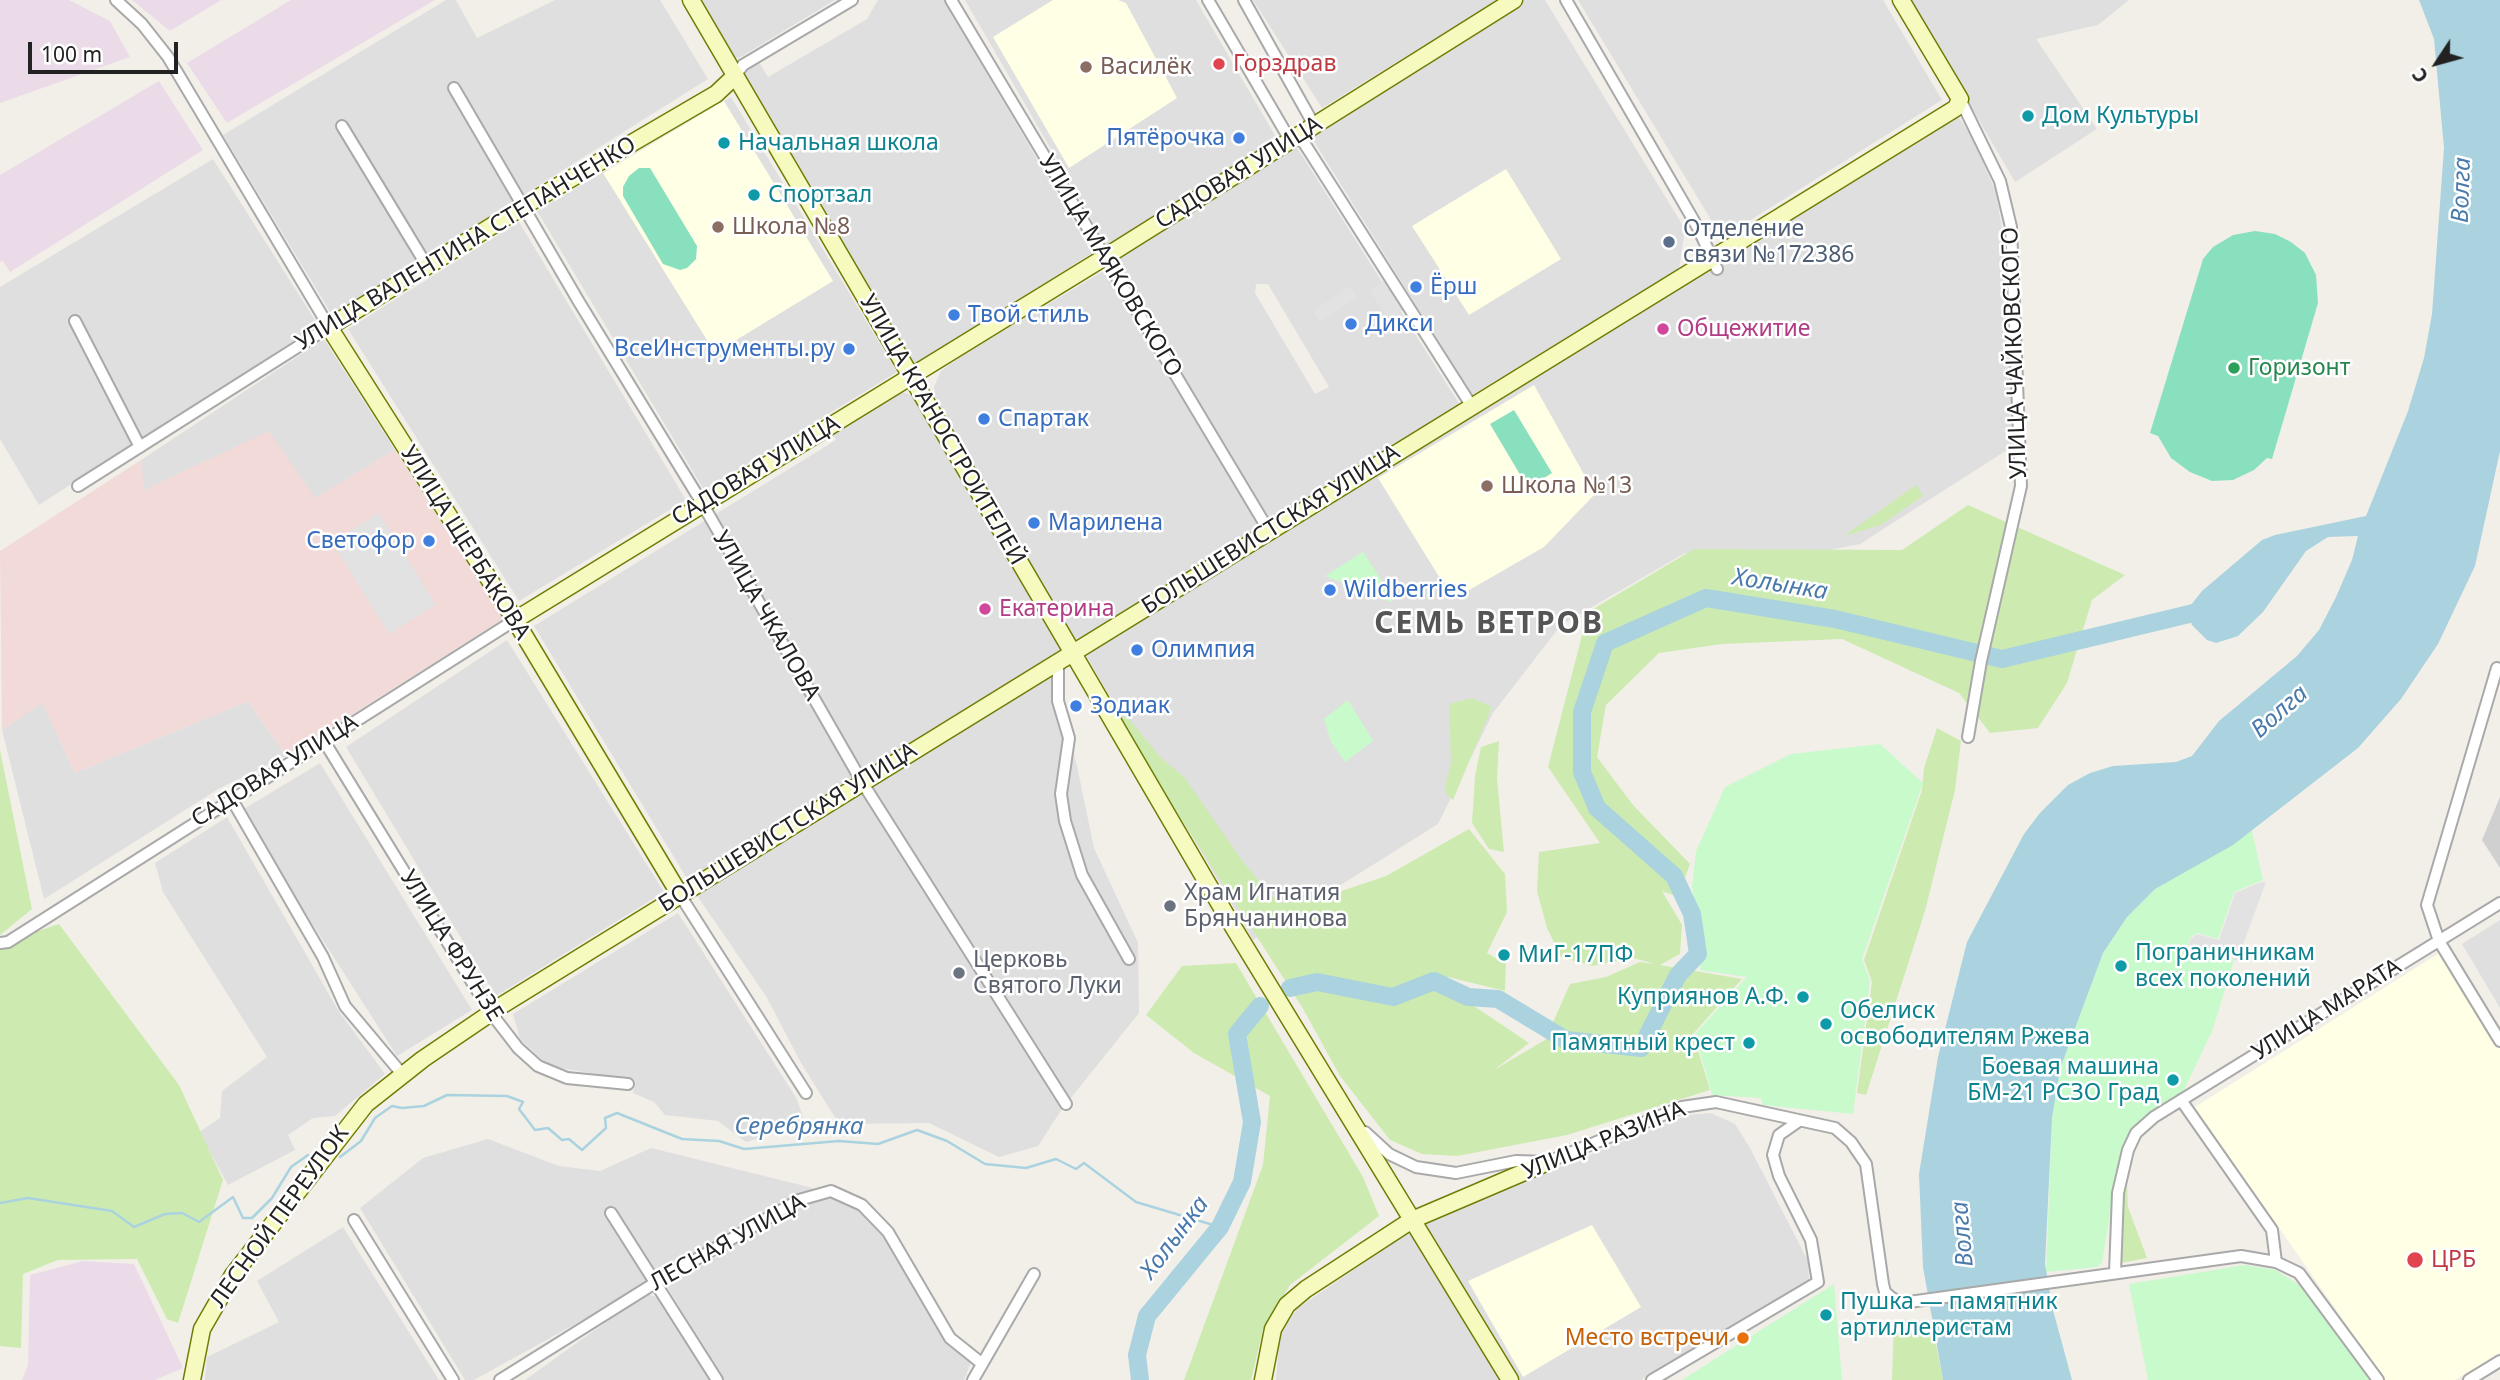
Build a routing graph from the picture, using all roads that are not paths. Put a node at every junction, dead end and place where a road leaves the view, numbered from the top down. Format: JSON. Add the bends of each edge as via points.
{"nodes":[{"id":1,"x":116,"y":0,"type":"edge"},
{"id":2,"x":691,"y":0,"type":"edge"},
{"id":3,"x":852,"y":0,"type":"edge"},
{"id":4,"x":951,"y":0,"type":"edge"},
{"id":5,"x":1208,"y":0,"type":"edge"},
{"id":6,"x":1244,"y":0,"type":"edge"},
{"id":7,"x":1514,"y":0,"type":"edge"},
{"id":8,"x":1566,"y":0,"type":"edge"},
{"id":9,"x":1901,"y":0,"type":"edge"},
{"id":10,"x":734,"y":76,"type":"junction"},
{"id":11,"x":454,"y":88,"type":"dead end"},
{"id":12,"x":1960,"y":99,"type":"junction"},
{"id":13,"x":1314,"y":125,"type":"junction"},
{"id":14,"x":342,"y":127,"type":"dead end"},
{"id":15,"x":1294,"y":137,"type":"junction"},
{"id":16,"x":524,"y":206,"type":"junction"},
{"id":17,"x":1105,"y":257,"type":"junction"},
{"id":18,"x":1715,"y":264,"type":"junction"},
{"id":19,"x":427,"y":266,"type":"junction"},
{"id":20,"x":75,"y":321,"type":"dead end"},
{"id":21,"x":329,"y":327,"type":"junction"},
{"id":22,"x":911,"y":377,"type":"junction"},
{"id":23,"x":1471,"y":405,"type":"junction"},
{"id":24,"x":140,"y":447,"type":"junction"},
{"id":25,"x":78,"y":486,"type":"dead end"},
{"id":26,"x":702,"y":503,"type":"junction"},
{"id":27,"x":1269,"y":531,"type":"junction"},
{"id":28,"x":515,"y":620,"type":"junction"},
{"id":29,"x":1065,"y":657,"type":"junction"},
{"id":30,"x":2497,"y":668,"type":"dead end"},
{"id":31,"x":1968,"y":737,"type":"dead end"},
{"id":32,"x":324,"y":741,"type":"junction"},
{"id":33,"x":862,"y":782,"type":"junction"},
{"id":34,"x":231,"y":798,"type":"junction"},
{"id":35,"x":680,"y":895,"type":"junction"},
{"id":36,"x":2500,"y":902,"type":"edge"},
{"id":37,"x":2439,"y":941,"type":"junction"},
{"id":38,"x":0,"y":943,"type":"edge"},
{"id":39,"x":1129,"y":959,"type":"dead end"},
{"id":40,"x":491,"y":1013,"type":"junction"},
{"id":41,"x":2500,"y":1041,"type":"edge"},
{"id":42,"x":402,"y":1074,"type":"junction"},
{"id":43,"x":628,"y":1084,"type":"dead end"},
{"id":44,"x":806,"y":1093,"type":"dead end"},
{"id":45,"x":2181,"y":1100,"type":"junction"},
{"id":46,"x":1066,"y":1104,"type":"dead end"},
{"id":47,"x":1342,"y":1105,"type":"junction"},
{"id":48,"x":1799,"y":1121,"type":"junction"},
{"id":49,"x":1548,"y":1162,"type":"junction"},
{"id":50,"x":611,"y":1213,"type":"dead end"},
{"id":51,"x":355,"y":1220,"type":"dead end"},
{"id":52,"x":1412,"y":1220,"type":"junction"},
{"id":53,"x":2276,"y":1262,"type":"junction"},
{"id":54,"x":2115,"y":1273,"type":"junction"},
{"id":55,"x":1034,"y":1274,"type":"dead end"},
{"id":56,"x":655,"y":1283,"type":"junction"},
{"id":57,"x":2500,"y":1361,"type":"edge"},
{"id":58,"x":980,"y":1362,"type":"junction"},
{"id":59,"x":192,"y":1380,"type":"edge"},
{"id":60,"x":453,"y":1380,"type":"edge"},
{"id":61,"x":500,"y":1380,"type":"edge"},
{"id":62,"x":718,"y":1380,"type":"edge"},
{"id":63,"x":972,"y":1380,"type":"edge"},
{"id":64,"x":1263,"y":1380,"type":"edge"},
{"id":65,"x":1510,"y":1380,"type":"edge"},
{"id":66,"x":1652,"y":1380,"type":"edge"},
{"id":67,"x":2378,"y":1380,"type":"edge"},
{"id":68,"x":2469,"y":1380,"type":"edge"}],
"edges":[{"from":1,"to":21,"type":"street","name":"УЛИЦА ЩЕРБАКОВА","via":[[168,57]]},
{"from":2,"to":10,"type":"street","name":"УЛИЦА КРАНОСТРОИТЕЛЕЙ"},
{"from":3,"to":10,"type":"street","name":"УЛИЦА ВАЛЕНТИНА СТЕПАНЧЕНКО","via":[[743,65]]},
{"from":4,"to":17,"type":"street","name":"УЛИЦА МАЯКОВСКОГО"},
{"from":5,"to":15,"type":"street"},
{"from":6,"to":13,"type":"street"},
{"from":7,"to":13,"type":"street","name":"САДОВАЯ УЛИЦА"},
{"from":8,"to":18,"type":"street"},
{"from":9,"to":12,"type":"street"},
{"from":10,"to":16,"type":"street","name":"УЛИЦА ВАЛЕНТИНА СТЕПАНЧЕНКО","via":[[716,94]]},
{"from":10,"to":22,"type":"street","name":"УЛИЦА КРАНОСТРОИТЕЛЕЙ"},
{"from":11,"to":16,"type":"street","name":"УЛИЦА ЧКАЛОВА"},
{"from":12,"to":18,"type":"street","name":"БОЛЬШЕВИСТСКАЯ УЛИЦА","via":[[1956,108]]},
{"from":12,"to":31,"type":"street","name":"УЛИЦА ЧАЙКОВСКОГО","via":[[2000,181],[2011,227],[2021,486]]},
{"from":13,"to":15,"type":"street","name":"САДОВАЯ УЛИЦА"},
{"from":14,"to":19,"type":"street"},
{"from":15,"to":17,"type":"street","name":"САДОВАЯ УЛИЦА"},
{"from":15,"to":23,"type":"street"},
{"from":16,"to":19,"type":"street","name":"УЛИЦА ВАЛЕНТИНА СТЕПАНЧЕНКО"},
{"from":16,"to":26,"type":"street","name":"УЛИЦА ЧКАЛОВА"},
{"from":17,"to":22,"type":"street","name":"САДОВАЯ УЛИЦА"},
{"from":17,"to":27,"type":"street","name":"УЛИЦА МАЯКОВСКОГО"},
{"from":18,"to":23,"type":"street","name":"БОЛЬШЕВИСТСКАЯ УЛИЦА"},
{"from":19,"to":21,"type":"street","name":"УЛИЦА ВАЛЕНТИНА СТЕПАНЧЕНКО"},
{"from":20,"to":24,"type":"street"},
{"from":21,"to":24,"type":"street","name":"УЛИЦА ВАЛЕНТИНА СТЕПАНЧЕНКО"},
{"from":21,"to":28,"type":"street","name":"УЛИЦА ЩЕРБАКОВА"},
{"from":22,"to":26,"type":"street","name":"САДОВАЯ УЛИЦА"},
{"from":22,"to":29,"type":"street","name":"УЛИЦА КРАНОСТРОИТЕЛЕЙ"},
{"from":23,"to":27,"type":"street","name":"БОЛЬШЕВИСТСКАЯ УЛИЦА"},
{"from":24,"to":25,"type":"street","name":"УЛИЦА ВАЛЕНТИНА СТЕПАНЧЕНКО"},
{"from":26,"to":28,"type":"street","name":"САДОВАЯ УЛИЦА"},
{"from":26,"to":33,"type":"street","name":"УЛИЦА ЧКАЛОВА"},
{"from":27,"to":29,"type":"street","name":"БОЛЬШЕВИСТСКАЯ УЛИЦА"},
{"from":28,"to":32,"type":"street","name":"САДОВАЯ УЛИЦА"},
{"from":28,"to":35,"type":"street","name":"УЛИЦА ЩЕРБАКОВА"},
{"from":29,"to":33,"type":"street","name":"БОЛЬШЕВИСТСКАЯ УЛИЦА"},
{"from":29,"to":39,"type":"street","via":[[1058,701],[1069,738],[1061,794],[1065,821],[1082,875]]},
{"from":29,"to":47,"type":"street","name":"УЛИЦА КРАНОСТРОИТЕЛЕЙ"},
{"from":30,"to":37,"type":"street","via":[[2427,905]]},
{"from":32,"to":34,"type":"street","name":"САДОВАЯ УЛИЦА"},
{"from":32,"to":40,"type":"street","name":"УЛИЦА ФРУНЗЕ"},
{"from":33,"to":35,"type":"street","name":"БОЛЬШЕВИСТСКАЯ УЛИЦА"},
{"from":33,"to":46,"type":"street","name":"УЛИЦА ЧКАЛОВА"},
{"from":34,"to":38,"type":"street","name":"САДОВАЯ УЛИЦА"},
{"from":34,"to":42,"type":"street","via":[[323,957],[345,1006]]},
{"from":35,"to":40,"type":"street","name":"БОЛЬШЕВИСТСКАЯ УЛИЦА"},
{"from":35,"to":44,"type":"street","name":"УЛИЦА ЩЕРБАКОВА"},
{"from":36,"to":37,"type":"street","name":"УЛИЦА МАРАТА"},
{"from":37,"to":41,"type":"street"},
{"from":37,"to":45,"type":"street","name":"УЛИЦА МАРАТА"},
{"from":40,"to":42,"type":"street","name":"БОЛЬШЕВИСТСКАЯ УЛИЦА"},
{"from":40,"to":43,"type":"street","name":"УЛИЦА ФРУНЗЕ","via":[[538,1066],[567,1078]]},
{"from":42,"to":59,"type":"street","name":"ЛЕСНОЙ ПЕРЕУЛОК","via":[[344,1129],[233,1275],[202,1329]]},
{"from":45,"to":53,"type":"street","via":[[2272,1230]]},
{"from":45,"to":54,"type":"street","name":"УЛИЦА МАРАТА","via":[[2136,1133],[2118,1193]]},
{"from":47,"to":49,"type":"street","via":[[1389,1154],[1424,1169],[1456,1173],[1516,1161]]},
{"from":47,"to":52,"type":"street","name":"УЛИЦА КРАНОСТРОИТЕЛЕЙ"},
{"from":48,"to":49,"type":"street","name":"УЛИЦА РАЗИНА","via":[[1716,1102],[1682,1107]]},
{"from":48,"to":54,"type":"street","name":"УЛИЦА РАЗИНА","via":[[1835,1128],[1852,1142],[1866,1164],[1885,1292],[1902,1303]]},
{"from":48,"to":66,"type":"street","via":[[1779,1135],[1773,1155],[1811,1240],[1818,1282]]},
{"from":49,"to":52,"type":"street","name":"УЛИЦА РАЗИНА"},
{"from":50,"to":56,"type":"street"},
{"from":51,"to":60,"type":"street"},
{"from":52,"to":64,"type":"street","name":"УЛИЦА РАЗИНА","via":[[1287,1306],[1273,1329]]},
{"from":52,"to":65,"type":"street","name":"УЛИЦА КРАНОСТРОИТЕЛЕЙ"},
{"from":53,"to":54,"type":"street","via":[[2241,1256]]},
{"from":53,"to":67,"type":"street","via":[[2299,1273]]},
{"from":55,"to":58,"type":"street"},
{"from":56,"to":58,"type":"street","name":"ЛЕСНАЯ УЛИЦА","via":[[799,1200],[831,1191],[862,1205],[888,1232],[950,1338]]},
{"from":56,"to":61,"type":"street","name":"ЛЕСНАЯ УЛИЦА"},
{"from":56,"to":62,"type":"street"},
{"from":57,"to":68,"type":"street"},
{"from":58,"to":63,"type":"street"}]}
